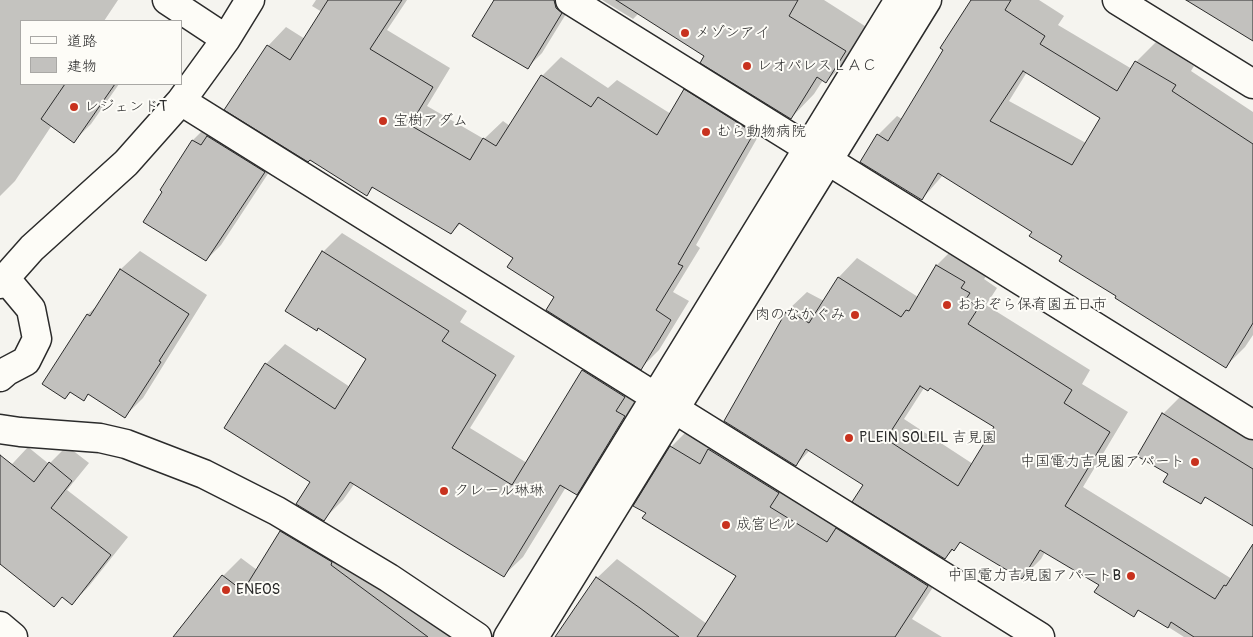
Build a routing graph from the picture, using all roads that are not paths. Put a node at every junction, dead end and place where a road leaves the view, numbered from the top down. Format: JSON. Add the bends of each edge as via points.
{"nodes":[{"id":1,"x":167,"y":0,"type":"edge"},
{"id":2,"x":250,"y":0,"type":"edge"},
{"id":3,"x":570,"y":0,"type":"edge"},
{"id":4,"x":899,"y":0,"type":"edge"},
{"id":5,"x":927,"y":0,"type":"edge"},
{"id":6,"x":1117,"y":0,"type":"edge"},
{"id":7,"x":226,"y":39,"type":"junction"},
{"id":8,"x":1253,"y":84,"type":"edge"},
{"id":9,"x":181,"y":101,"type":"junction"},
{"id":10,"x":818,"y":154,"type":"junction"},
{"id":11,"x":2,"y":281,"type":"edge"},
{"id":12,"x":0,"y":377,"type":"edge"},
{"id":13,"x":665,"y":403,"type":"junction"},
{"id":14,"x":1253,"y":425,"type":"edge"},
{"id":15,"x":0,"y":429,"type":"edge"},
{"id":16,"x":0,"y":626,"type":"edge"},
{"id":17,"x":14,"y":637,"type":"edge"},
{"id":18,"x":477,"y":637,"type":"edge"},
{"id":19,"x":508,"y":637,"type":"edge"},
{"id":20,"x":534,"y":637,"type":"edge"},
{"id":21,"x":1040,"y":637,"type":"edge"}],
"edges":[{"from":1,"to":7,"type":"main road"},
{"from":2,"to":7,"type":"main road"},
{"from":3,"to":10,"type":"main road"},
{"from":4,"to":10,"type":"main road"},
{"from":5,"to":10,"type":"main road"},
{"from":6,"to":8,"type":"main road"},
{"from":7,"to":9,"type":"main road"},
{"from":9,"to":11,"type":"main road","via":[[126,163],[32,248]]},
{"from":9,"to":13,"type":"main road"},
{"from":10,"to":13,"type":"main road"},
{"from":10,"to":14,"type":"main road"},
{"from":11,"to":12,"type":"main road","via":[[31,309],[37,339],[26,360]]},
{"from":13,"to":19,"type":"main road"},
{"from":13,"to":20,"type":"main road"},
{"from":13,"to":21,"type":"main road"},
{"from":15,"to":18,"type":"main road","via":[[100,438],[126,444],[204,474],[285,515],[390,578]]},
{"from":16,"to":17,"type":"main road"}]}
